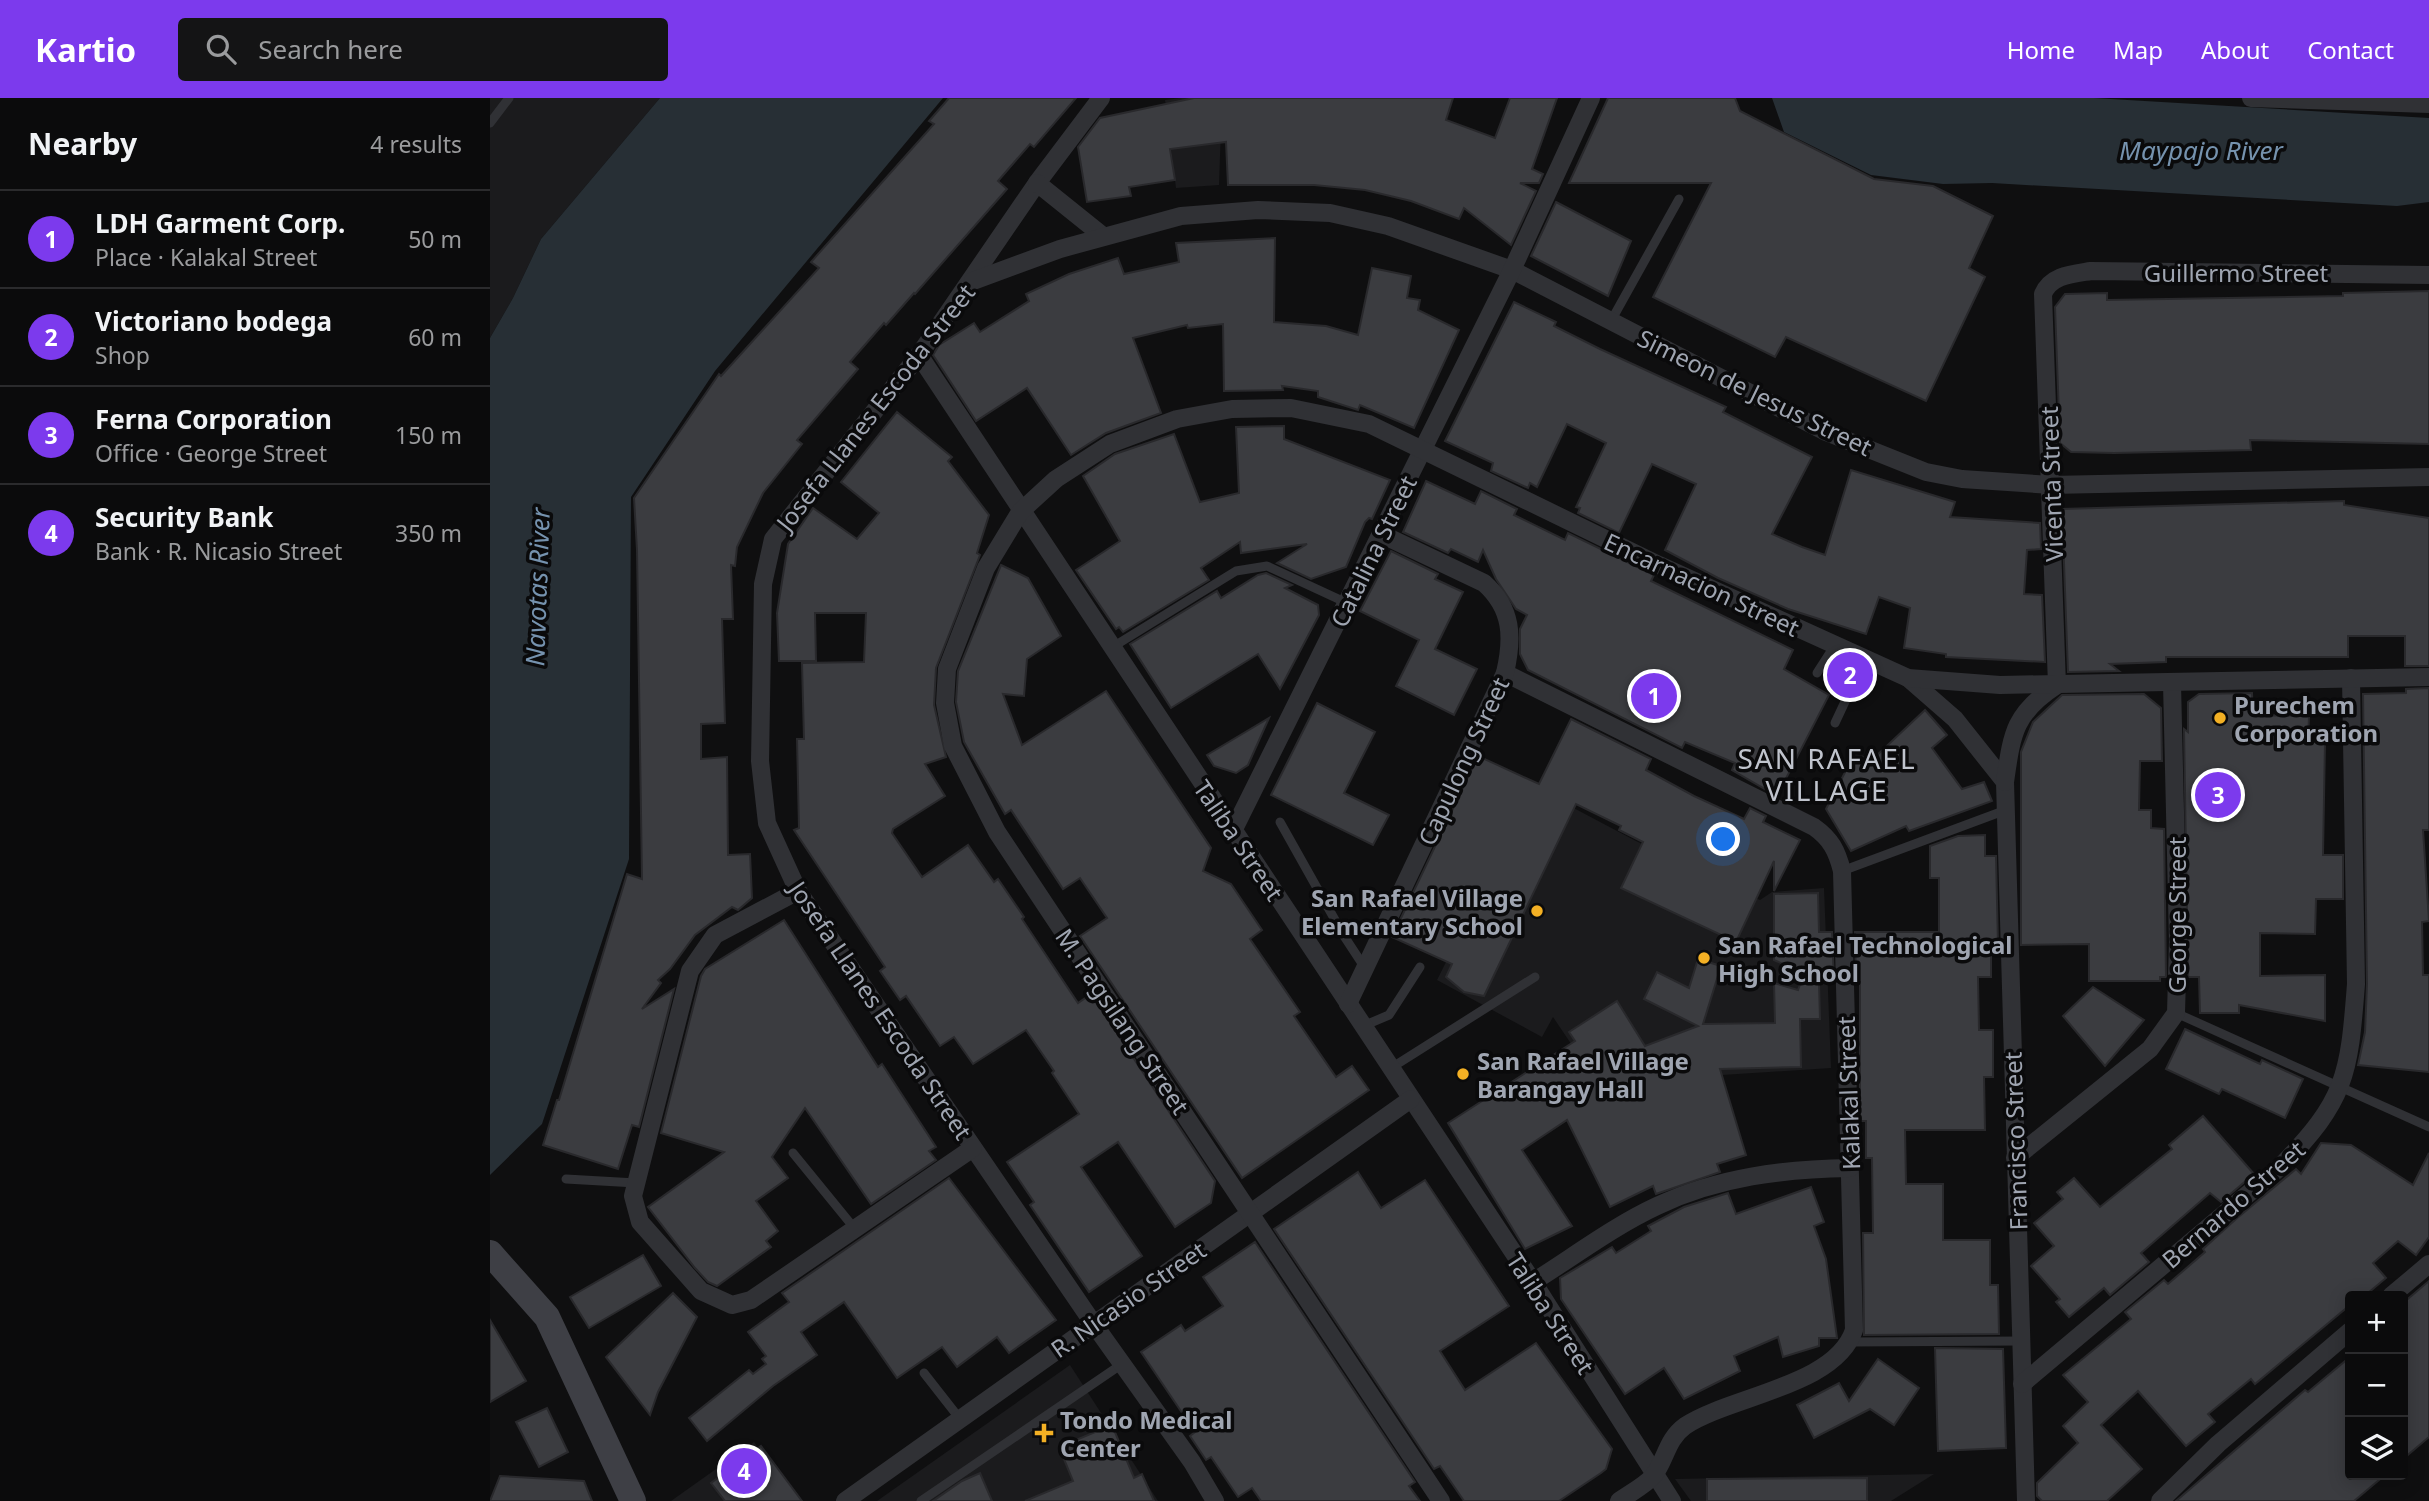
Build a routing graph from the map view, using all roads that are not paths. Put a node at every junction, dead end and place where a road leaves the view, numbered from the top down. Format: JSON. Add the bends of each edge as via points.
{"nodes":[{"id":1,"x":509,"y":98,"type":"edge"},
{"id":2,"x":1101,"y":98,"type":"edge"},
{"id":3,"x":1591,"y":98,"type":"edge"},
{"id":4,"x":2251,"y":98,"type":"edge"},
{"id":5,"x":2429,"y":104,"type":"edge"},
{"id":6,"x":490,"y":123,"type":"edge"},
{"id":7,"x":1037,"y":183,"type":"junction"},
{"id":8,"x":1679,"y":200,"type":"dead end"},
{"id":9,"x":1104,"y":236,"type":"junction"},
{"id":10,"x":1512,"y":270,"type":"junction"},
{"id":11,"x":2429,"y":275,"type":"edge"},
{"id":12,"x":973,"y":281,"type":"junction"},
{"id":13,"x":2047,"y":285,"type":"joint"},
{"id":14,"x":1611,"y":321,"type":"junction"},
{"id":15,"x":919,"y":355,"type":"junction"},
{"id":16,"x":1423,"y":449,"type":"junction"},
{"id":17,"x":2429,"y":477,"type":"edge"},
{"id":18,"x":2051,"y":485,"type":"junction"},
{"id":19,"x":1020,"y":512,"type":"junction"},
{"id":20,"x":1381,"y":534,"type":"junction"},
{"id":21,"x":1347,"y":603,"type":"junction"},
{"id":22,"x":1835,"y":645,"type":"junction"},
{"id":23,"x":1111,"y":648,"type":"junction"},
{"id":24,"x":1865,"y":659,"type":"junction"},
{"id":25,"x":1505,"y":673,"type":"junction"},
{"id":26,"x":1817,"y":673,"type":"dead end"},
{"id":27,"x":2429,"y":677,"type":"edge"},
{"id":28,"x":1908,"y":678,"type":"junction"},
{"id":29,"x":2351,"y":678,"type":"junction"},
{"id":30,"x":2172,"y":682,"type":"junction"},
{"id":31,"x":2057,"y":685,"type":"junction"},
{"id":32,"x":1835,"y":723,"type":"dead end"},
{"id":33,"x":2005,"y":782,"type":"junction"},
{"id":34,"x":2006,"y":810,"type":"junction"},
{"id":35,"x":1280,"y":822,"type":"dead end"},
{"id":36,"x":1233,"y":831,"type":"junction"},
{"id":37,"x":1842,"y":871,"type":"junction"},
{"id":38,"x":798,"y":891,"type":"junction"},
{"id":39,"x":1420,"y":967,"type":"dead end"},
{"id":40,"x":1365,"y":968,"type":"junction"},
{"id":41,"x":1535,"y":977,"type":"dead end"},
{"id":42,"x":1348,"y":1004,"type":"junction"},
{"id":43,"x":2176,"y":1013,"type":"junction"},
{"id":44,"x":1363,"y":1026,"type":"junction"},
{"id":45,"x":1391,"y":1069,"type":"junction"},
{"id":46,"x":2342,"y":1087,"type":"junction"},
{"id":47,"x":1411,"y":1099,"type":"junction"},
{"id":48,"x":2429,"y":1127,"type":"edge"},
{"id":49,"x":973,"y":1148,"type":"junction"},
{"id":50,"x":793,"y":1153,"type":"dead end"},
{"id":51,"x":2015,"y":1158,"type":"junction"},
{"id":52,"x":1850,"y":1168,"type":"junction"},
{"id":53,"x":566,"y":1179,"type":"dead end"},
{"id":54,"x":636,"y":1184,"type":"junction"},
{"id":55,"x":1250,"y":1212,"type":"junction"},
{"id":56,"x":855,"y":1229,"type":"junction"},
{"id":57,"x":490,"y":1253,"type":"edge"},
{"id":58,"x":2429,"y":1264,"type":"edge"},
{"id":59,"x":1533,"y":1282,"type":"junction"},
{"id":60,"x":2397,"y":1291,"type":"edge"},
{"id":61,"x":1093,"y":1323,"type":"junction"},
{"id":62,"x":2345,"y":1335,"type":"edge"},
{"id":63,"x":2021,"y":1340,"type":"junction"},
{"id":64,"x":1850,"y":1342,"type":"junction"},
{"id":65,"x":1122,"y":1364,"type":"junction"},
{"id":66,"x":925,"y":1373,"type":"dead end"},
{"id":67,"x":2022,"y":1384,"type":"junction"},
{"id":68,"x":960,"y":1419,"type":"junction"},
{"id":69,"x":1654,"y":1475,"type":"junction"},
{"id":70,"x":632,"y":1501,"type":"edge"},
{"id":71,"x":845,"y":1501,"type":"edge"},
{"id":72,"x":920,"y":1501,"type":"edge"},
{"id":73,"x":1215,"y":1501,"type":"edge"},
{"id":74,"x":1441,"y":1501,"type":"edge"},
{"id":75,"x":1619,"y":1501,"type":"edge"},
{"id":76,"x":1672,"y":1501,"type":"edge"},
{"id":77,"x":2026,"y":1501,"type":"edge"},
{"id":78,"x":2160,"y":1501,"type":"edge"}],
"edges":[{"from":1,"to":6,"type":"lane"},
{"from":2,"to":7,"type":"street","name":"Josefa Llanes Escoda Street"},
{"from":3,"to":10,"type":"street","name":"Catalina Street"},
{"from":4,"to":5,"type":"street"},
{"from":7,"to":9,"type":"street"},
{"from":7,"to":12,"type":"street","name":"Josefa Llanes Escoda Street"},
{"from":8,"to":14,"type":"lane"},
{"from":9,"to":10,"type":"street","name":"Simeon de Jesus Street","via":[[1181,216],[1258,210],[1330,213],[1388,226]]},
{"from":9,"to":12,"type":"street","name":"Simeon de Jesus Street"},
{"from":10,"to":14,"type":"street","name":"Simeon de Jesus Street"},
{"from":10,"to":16,"type":"street","name":"Catalina Street"},
{"from":11,"to":13,"type":"street","name":"Guillermo Street","via":[[2091,271],[2065,275]]},
{"from":12,"to":15,"type":"street","name":"Josefa Llanes Escoda Street"},
{"from":13,"to":18,"type":"street","name":"Vicenta Street","via":[[2043,294]]},
{"from":14,"to":18,"type":"street","name":"Simeon de Jesus Street","via":[[1826,432],[1926,472]]},
{"from":15,"to":19,"type":"street","name":"Taliba Street"},
{"from":15,"to":38,"type":"street","name":"Josefa Llanes Escoda Street","via":[[773,539],[763,584],[760,761],[767,823]]},
{"from":16,"to":19,"type":"street","name":"Encarnacion Street","via":[[1369,424],[1291,408],[1232,409],[1177,419],[1110,444],[1056,479]]},
{"from":16,"to":20,"type":"street","name":"Catalina Street"},
{"from":16,"to":22,"type":"street","name":"Encarnacion Street"},
{"from":17,"to":18,"type":"street","name":"Simeon de Jesus Street"},
{"from":18,"to":31,"type":"street","name":"Vicenta Street"},
{"from":19,"to":23,"type":"street","name":"Taliba Street"},
{"from":19,"to":55,"type":"street","name":"M. Pagsilang Street","via":[[986,568],[947,669],[946,703],[953,746],[997,832]]},
{"from":20,"to":21,"type":"street","name":"Catalina Street"},
{"from":20,"to":25,"type":"street","name":"Capulong Street","via":[[1484,583],[1496,594],[1510,626]]},
{"from":21,"to":23,"type":"lane","via":[[1267,566],[1236,570]]},
{"from":21,"to":36,"type":"street","name":"Catalina Street"},
{"from":22,"to":24,"type":"street","name":"Encarnacion Street"},
{"from":22,"to":26,"type":"lane"},
{"from":23,"to":36,"type":"street","name":"Taliba Street"},
{"from":24,"to":28,"type":"street","name":"Encarnacion Street"},
{"from":24,"to":32,"type":"lane"},
{"from":25,"to":37,"type":"street","name":"Kalakal Street","via":[[1814,827],[1838,853]]},
{"from":25,"to":40,"type":"street","name":"Capulong Street"},
{"from":27,"to":29,"type":"street","name":"Encarnacion Street"},
{"from":28,"to":31,"type":"street","name":"Encarnacion Street","via":[[1958,684]]},
{"from":28,"to":33,"type":"street","via":[[1955,719]]},
{"from":29,"to":30,"type":"street","name":"Encarnacion Street"},
{"from":29,"to":46,"type":"street","name":"Bernardo Street","via":[[2356,984]]},
{"from":30,"to":31,"type":"street","name":"Encarnacion Street"},
{"from":30,"to":43,"type":"street","name":"George Street"},
{"from":31,"to":33,"type":"street","name":"Francisco Street","via":[[2025,709],[2015,726]]},
{"from":33,"to":34,"type":"street","name":"Francisco Street"},
{"from":34,"to":37,"type":"lane"},
{"from":34,"to":51,"type":"street","name":"Francisco Street"},
{"from":35,"to":40,"type":"lane"},
{"from":36,"to":42,"type":"street","name":"Taliba Street"},
{"from":37,"to":52,"type":"street","name":"Kalakal Street"},
{"from":38,"to":49,"type":"street","name":"Josefa Llanes Escoda Street"},
{"from":38,"to":54,"type":"street","via":[[715,935],[690,971]]},
{"from":39,"to":44,"type":"lane","via":[[1389,1015]]},
{"from":40,"to":42,"type":"street","name":"Capulong Street"},
{"from":41,"to":45,"type":"lane"},
{"from":42,"to":44,"type":"street","name":"Taliba Street"},
{"from":43,"to":46,"type":"lane"},
{"from":43,"to":51,"type":"street","name":"George Street","via":[[2150,1049]]},
{"from":44,"to":45,"type":"street","name":"Taliba Street"},
{"from":45,"to":47,"type":"street","name":"Taliba Street"},
{"from":46,"to":48,"type":"lane"},
{"from":46,"to":67,"type":"street","name":"Bernardo Street","via":[[2314,1132],[2280,1167]]},
{"from":47,"to":55,"type":"street","name":"R. Nicasio Street"},
{"from":47,"to":59,"type":"street","name":"Taliba Street"},
{"from":49,"to":56,"type":"street"},
{"from":49,"to":61,"type":"street","name":"Josefa Llanes Escoda Street"},
{"from":50,"to":56,"type":"lane"},
{"from":51,"to":63,"type":"street","name":"Francisco Street"},
{"from":52,"to":59,"type":"street","via":[[1802,1169],[1697,1189],[1655,1206]]},
{"from":52,"to":64,"type":"street","name":"Kalakal Street","via":[[1854,1330]]},
{"from":53,"to":54,"type":"lane"},
{"from":54,"to":56,"type":"street","via":[[633,1196],[640,1222],[653,1240],[701,1291],[732,1305],[751,1300]]},
{"from":55,"to":61,"type":"street","name":"R. Nicasio Street"},
{"from":55,"to":74,"type":"street","name":"M. Pagsilang Street"},
{"from":57,"to":70,"type":"main road","via":[[547,1317]]},
{"from":58,"to":60,"type":"street"},
{"from":59,"to":69,"type":"street","name":"Taliba Street"},
{"from":61,"to":65,"type":"street","name":"Josefa Llanes Escoda Street"},
{"from":61,"to":68,"type":"street","name":"R. Nicasio Street"},
{"from":62,"to":78,"type":"street","via":[[2218,1444]]},
{"from":63,"to":64,"type":"lane"},
{"from":63,"to":67,"type":"street","name":"Francisco Street"},
{"from":64,"to":69,"type":"street","via":[[1815,1370],[1685,1426],[1665,1448]]},
{"from":65,"to":72,"type":"lane"},
{"from":65,"to":73,"type":"street","name":"Josefa Llanes Escoda Street"},
{"from":66,"to":68,"type":"lane"},
{"from":67,"to":77,"type":"street","name":"Francisco Street"},
{"from":68,"to":71,"type":"street","name":"R. Nicasio Street"},
{"from":69,"to":75,"type":"street"},
{"from":69,"to":76,"type":"street","name":"Taliba Street"}]}
